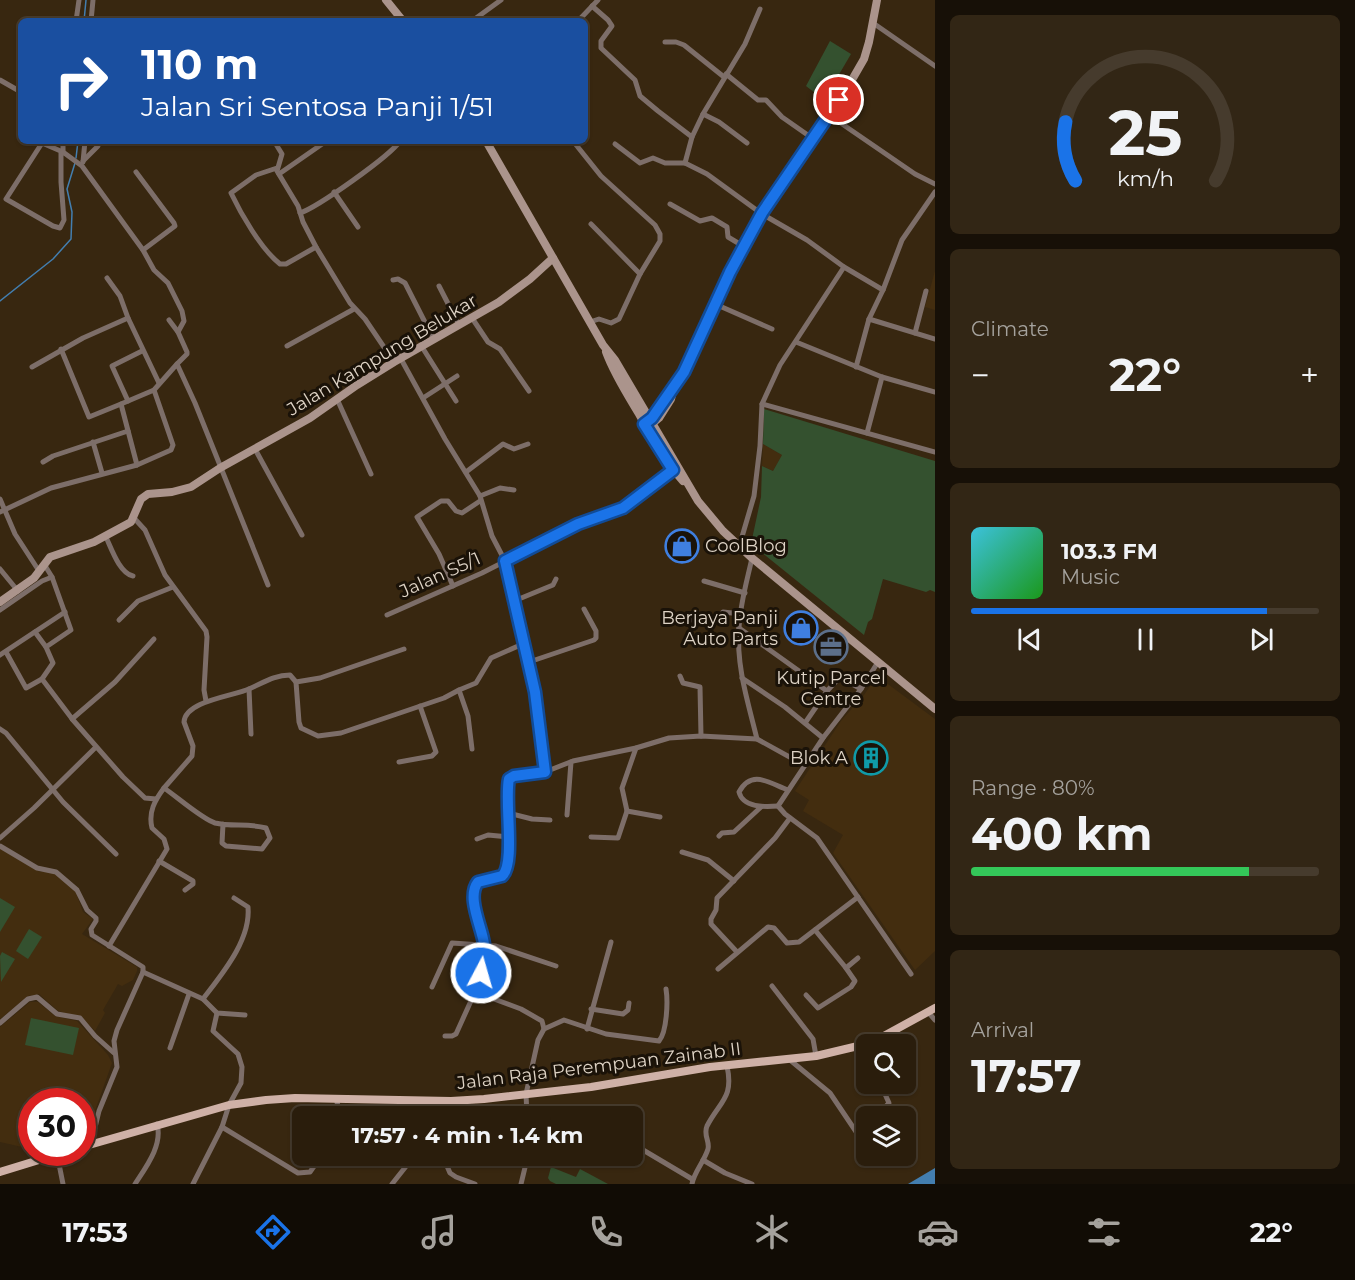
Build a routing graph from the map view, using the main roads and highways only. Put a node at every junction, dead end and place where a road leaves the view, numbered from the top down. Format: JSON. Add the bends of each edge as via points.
{"nodes":[{"id":1,"x":386,"y":0,"type":"edge"},
{"id":2,"x":877,"y":0,"type":"edge"},
{"id":3,"x":401,"y":18,"type":"edge"},
{"id":4,"x":488,"y":144,"type":"edge"},
{"id":5,"x":553,"y":258,"type":"junction"},
{"id":6,"x":648,"y":424,"type":"junction"},
{"id":7,"x":690,"y":489,"type":"junction"},
{"id":8,"x":0,"y":602,"type":"edge"},
{"id":9,"x":935,"y":709,"type":"edge"},
{"id":10,"x":931,"y":1010,"type":"edge"},
{"id":11,"x":96,"y":1142,"type":"edge"},
{"id":12,"x":20,"y":1166,"type":"edge"},
{"id":13,"x":1,"y":1172,"type":"edge"}],
"edges":[{"from":1,"to":3,"type":"main road"},
{"from":2,"to":6,"type":"main road","via":[[864,59],[762,213],[667,405]]},
{"from":4,"to":5,"type":"main road"},
{"from":5,"to":6,"type":"main road"},
{"from":5,"to":8,"type":"main road","name":"Jalan Kampung Belukar","via":[[499,302],[310,418],[191,487],[148,494],[141,499],[131,522],[94,542],[50,557],[34,578]]},
{"from":6,"to":7,"type":"main road"},
{"from":6,"to":7,"type":"main road","via":[[673,470]]},
{"from":7,"to":9,"type":"main road","via":[[739,547]]},
{"from":10,"to":11,"type":"main road","name":"Jalan Raja Perempuan Zainab II","via":[[858,1046],[816,1056],[591,1087],[451,1101],[286,1099],[229,1105]]},
{"from":12,"to":13,"type":"main road"}]}
